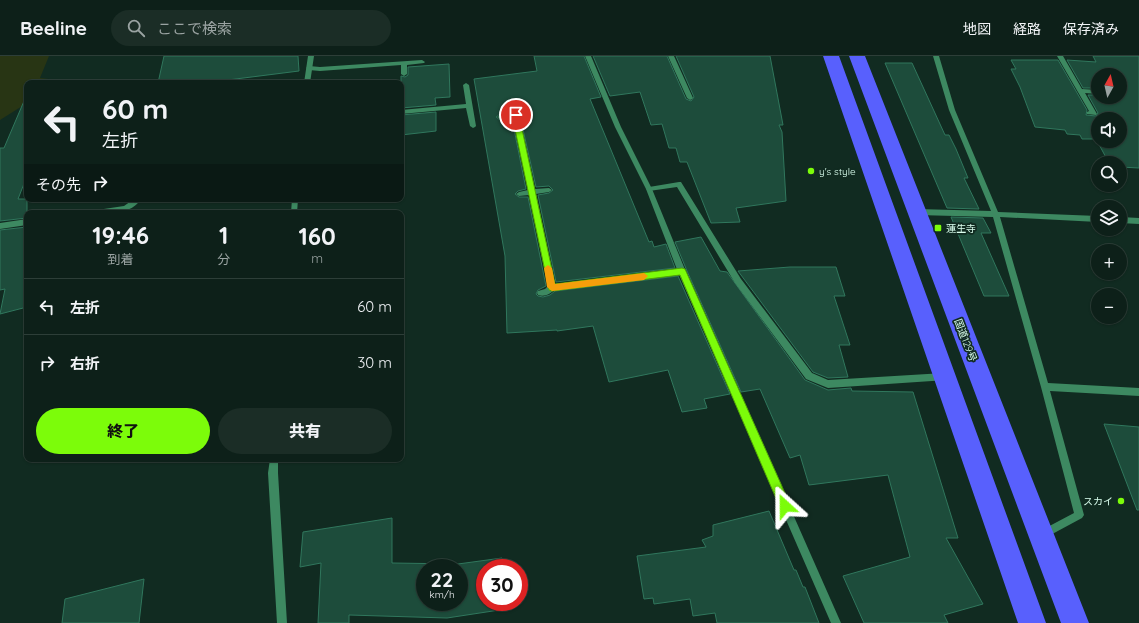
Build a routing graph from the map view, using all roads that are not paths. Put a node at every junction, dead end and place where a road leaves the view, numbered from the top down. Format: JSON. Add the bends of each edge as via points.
{"nodes":[{"id":1,"x":311,"y":56,"type":"edge"},
{"id":2,"x":588,"y":56,"type":"edge"},
{"id":3,"x":671,"y":56,"type":"edge"},
{"id":4,"x":831,"y":56,"type":"edge"},
{"id":5,"x":857,"y":56,"type":"edge"},
{"id":6,"x":936,"y":56,"type":"edge"},
{"id":7,"x":1060,"y":56,"type":"edge"},
{"id":8,"x":422,"y":62,"type":"dead end"},
{"id":9,"x":404,"y":63,"type":"junction"},
{"id":10,"x":309,"y":68,"type":"junction"},
{"id":11,"x":404,"y":74,"type":"dead end"},
{"id":12,"x":307,"y":80,"type":"edge"},
{"id":13,"x":466,"y":85,"type":"dead end"},
{"id":14,"x":1080,"y":91,"type":"junction"},
{"id":15,"x":1091,"y":92,"type":"edge"},
{"id":16,"x":690,"y":98,"type":"dead end"},
{"id":17,"x":513,"y":103,"type":"dead end"},
{"id":18,"x":469,"y":106,"type":"junction"},
{"id":19,"x":404,"y":112,"type":"edge"},
{"id":20,"x":1089,"y":113,"type":"dead end"},
{"id":21,"x":516,"y":115,"type":"junction"},
{"id":22,"x":500,"y":116,"type":"dead end"},
{"id":23,"x":473,"y":126,"type":"dead end"},
{"id":24,"x":649,"y":189,"type":"junction"},
{"id":25,"x":549,"y":190,"type":"dead end"},
{"id":26,"x":532,"y":192,"type":"junction"},
{"id":27,"x":519,"y":194,"type":"dead end"},
{"id":28,"x":137,"y":202,"type":"edge"},
{"id":29,"x":122,"y":210,"type":"edge"},
{"id":30,"x":917,"y":212,"type":"junction"},
{"id":31,"x":996,"y":214,"type":"junction"},
{"id":32,"x":1091,"y":219,"type":"edge"},
{"id":33,"x":1127,"y":220,"type":"edge"},
{"id":34,"x":1139,"y":221,"type":"edge"},
{"id":35,"x":24,"y":222,"type":"edge"},
{"id":36,"x":0,"y":226,"type":"edge"},
{"id":37,"x":682,"y":272,"type":"junction"},
{"id":38,"x":552,"y":287,"type":"junction"},
{"id":39,"x":540,"y":293,"type":"dead end"},
{"id":40,"x":944,"y":377,"type":"junction"},
{"id":41,"x":1046,"y":387,"type":"junction"},
{"id":42,"x":1139,"y":392,"type":"edge"},
{"id":43,"x":274,"y":462,"type":"edge"},
{"id":44,"x":1041,"y":535,"type":"junction"},
{"id":45,"x":282,"y":623,"type":"edge"},
{"id":46,"x":836,"y":623,"type":"edge"},
{"id":47,"x":1032,"y":623,"type":"edge"},
{"id":48,"x":1075,"y":623,"type":"edge"}],
"edges":[{"from":1,"to":10,"type":"street"},
{"from":2,"to":24,"type":"street","via":[[618,127]]},
{"from":3,"to":16,"type":"street"},
{"from":4,"to":40,"type":"highway"},
{"from":5,"to":30,"type":"highway","name":"国道129号"},
{"from":6,"to":31,"type":"street","via":[[952,110]]},
{"from":7,"to":14,"type":"street"},
{"from":8,"to":9,"type":"street"},
{"from":9,"to":10,"type":"street"},
{"from":9,"to":11,"type":"street"},
{"from":10,"to":12,"type":"street"},
{"from":13,"to":18,"type":"street"},
{"from":14,"to":15,"type":"street"},
{"from":14,"to":20,"type":"street","via":[[1094,114]]},
{"from":17,"to":21,"type":"street"},
{"from":18,"to":19,"type":"street"},
{"from":18,"to":23,"type":"street"},
{"from":21,"to":22,"type":"street"},
{"from":21,"to":26,"type":"street"},
{"from":24,"to":37,"type":"street"},
{"from":24,"to":40,"type":"street","via":[[679,184],[738,281],[809,376],[828,384]]},
{"from":25,"to":26,"type":"street"},
{"from":26,"to":27,"type":"street"},
{"from":26,"to":38,"type":"street"},
{"from":28,"to":29,"type":"street"},
{"from":30,"to":31,"type":"street"},
{"from":30,"to":44,"type":"highway","name":"国道129号"},
{"from":31,"to":32,"type":"street"},
{"from":31,"to":41,"type":"street"},
{"from":33,"to":34,"type":"street"},
{"from":35,"to":36,"type":"street"},
{"from":37,"to":38,"type":"street"},
{"from":37,"to":46,"type":"street"},
{"from":38,"to":39,"type":"street","via":[[547,292]]},
{"from":40,"to":47,"type":"highway"},
{"from":41,"to":42,"type":"street"},
{"from":41,"to":44,"type":"street","via":[[1079,515]]},
{"from":43,"to":45,"type":"street"},
{"from":44,"to":48,"type":"highway","name":"国道129号"}]}
